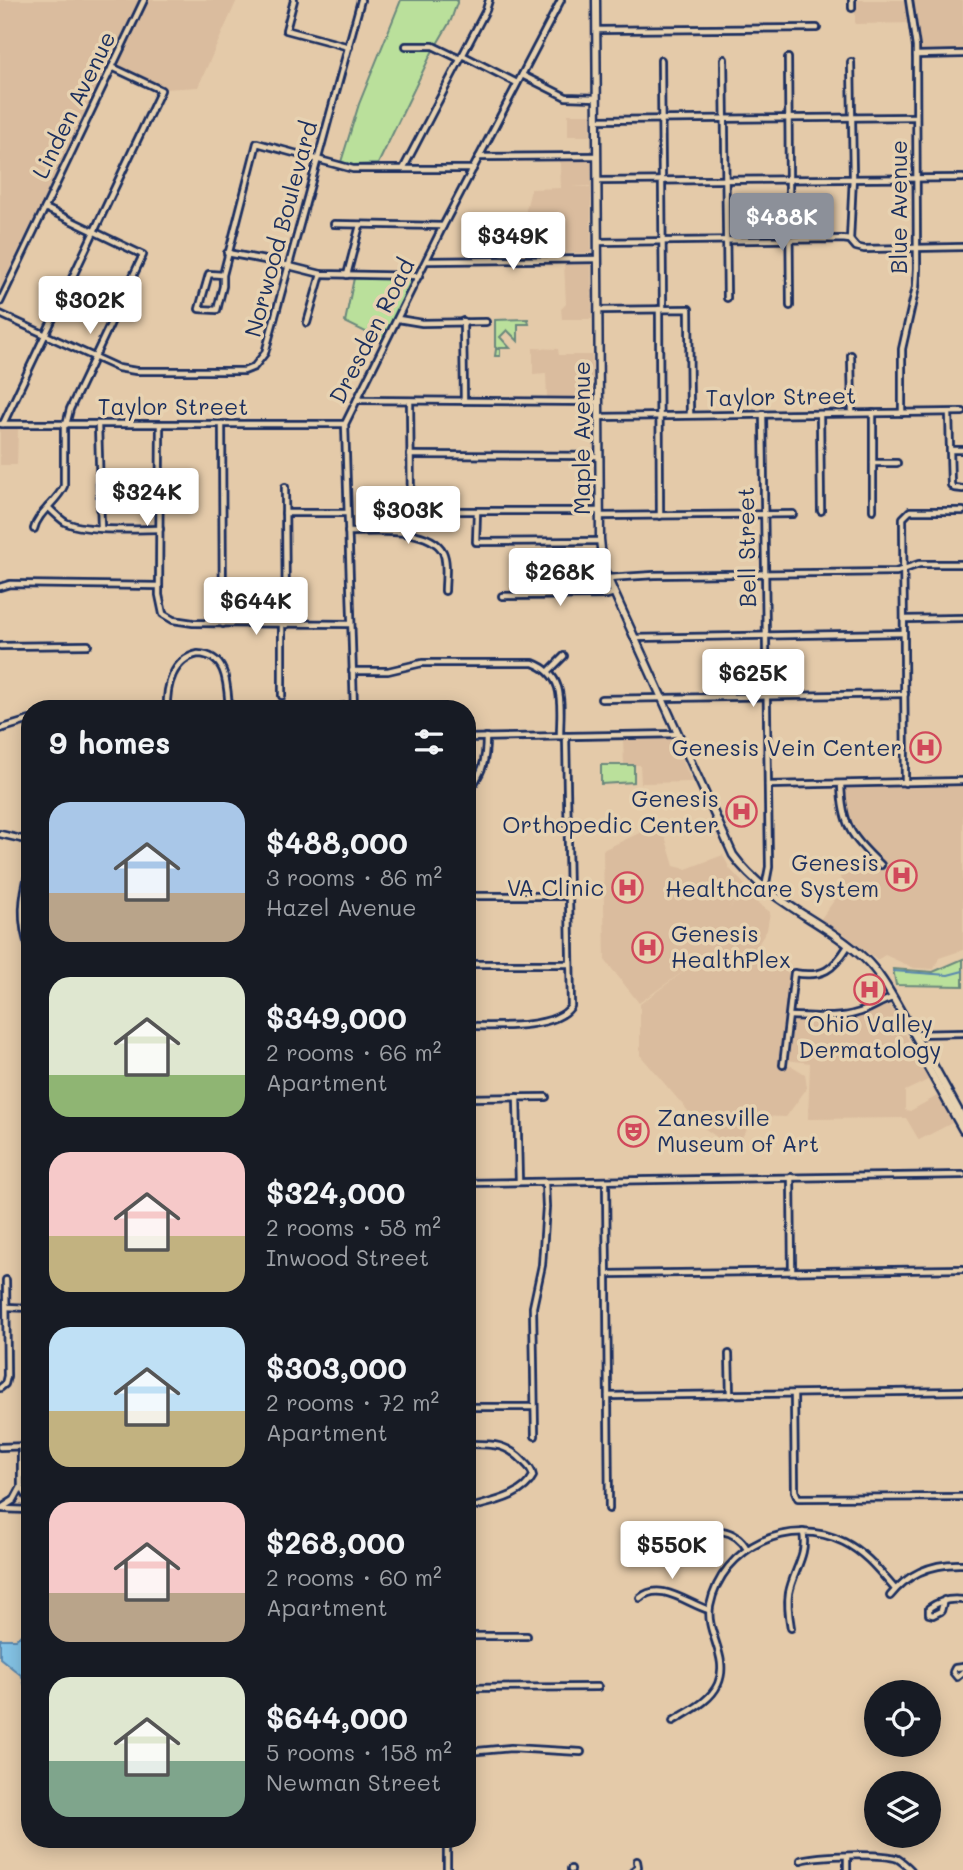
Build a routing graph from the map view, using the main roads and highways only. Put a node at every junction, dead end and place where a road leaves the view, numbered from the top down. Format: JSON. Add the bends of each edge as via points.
{"nodes":[{"id":1,"x":596,"y":0,"type":"edge"},
{"id":2,"x":926,"y":1058,"type":"junction"},
{"id":3,"x":963,"y":1119,"type":"edge"},
{"id":4,"x":963,"y":1130,"type":"edge"}],
"edges":[{"from":1,"to":2,"type":"main road","name":"Maple Avenue","via":[[600,541],[607,578],[727,844],[750,877],[871,965]]},
{"from":2,"to":3,"type":"main road","name":"Maple Avenue"},
{"from":2,"to":4,"type":"main road","name":"Maple Avenue"}]}
